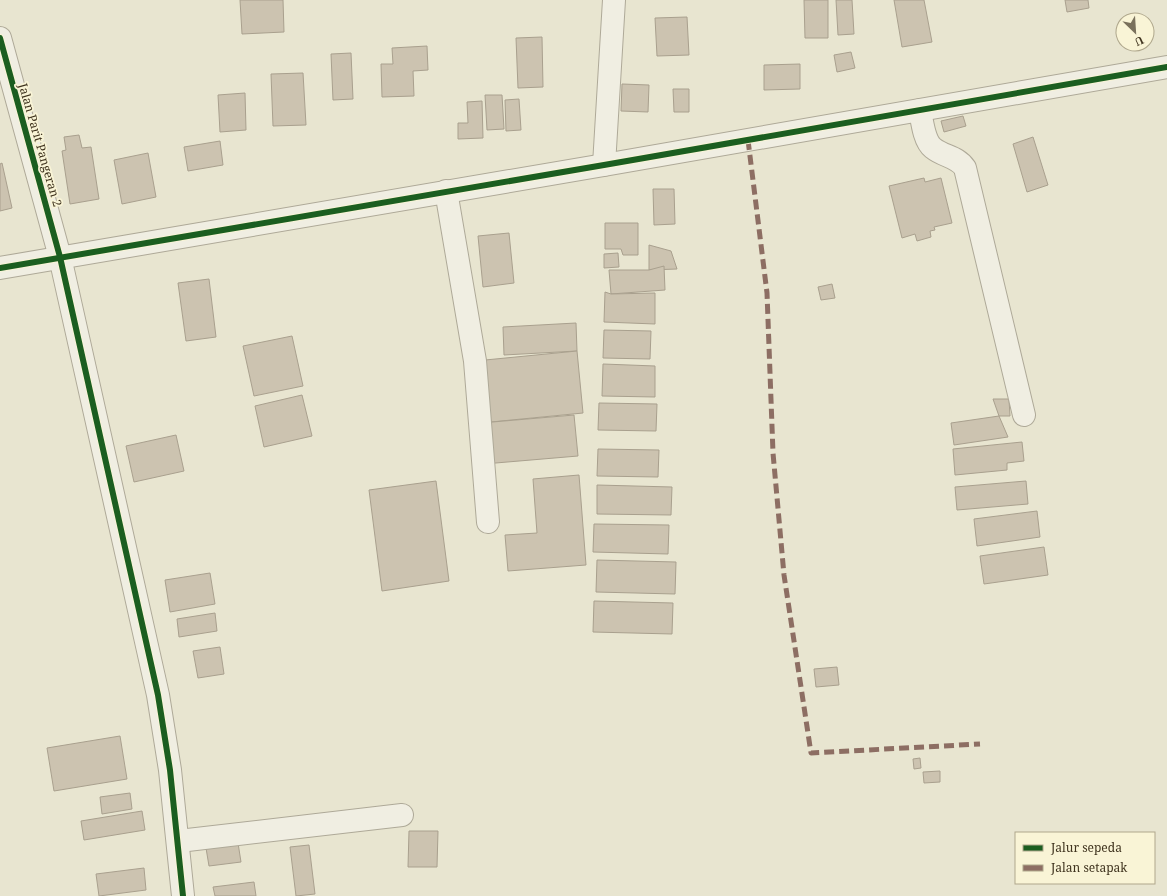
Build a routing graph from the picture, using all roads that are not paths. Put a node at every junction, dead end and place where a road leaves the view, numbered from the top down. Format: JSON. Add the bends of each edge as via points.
{"nodes":[{"id":1,"x":614,"y":0,"type":"edge"},
{"id":2,"x":1,"y":48,"type":"edge"},
{"id":3,"x":1167,"y":67,"type":"edge"},
{"id":4,"x":920,"y":110,"type":"junction"},
{"id":5,"x":604,"y":165,"type":"junction"},
{"id":6,"x":446,"y":191,"type":"junction"},
{"id":7,"x":60,"y":257,"type":"junction"},
{"id":8,"x":0,"y":268,"type":"edge"},
{"id":9,"x":1024,"y":414,"type":"dead end"},
{"id":10,"x":488,"y":522,"type":"dead end"},
{"id":11,"x":402,"y":815,"type":"dead end"},
{"id":12,"x":179,"y":841,"type":"junction"},
{"id":13,"x":183,"y":896,"type":"edge"}],
"edges":[{"from":1,"to":5,"type":"street"},
{"from":2,"to":7,"type":"street","name":"Jalan Parit Pangeran 2"},
{"from":3,"to":4,"type":"street"},
{"from":4,"to":5,"type":"street"},
{"from":4,"to":9,"type":"street","via":[[928,142],[933,148],[960,161],[965,168]]},
{"from":5,"to":6,"type":"street"},
{"from":6,"to":7,"type":"street"},
{"from":6,"to":10,"type":"street","via":[[475,361]]},
{"from":7,"to":8,"type":"street"},
{"from":7,"to":12,"type":"street","name":"Jalan Parit Pangeran 2","via":[[158,695]]},
{"from":11,"to":12,"type":"street"},
{"from":12,"to":13,"type":"street","name":"Jalan Parit Pangeran 2"}]}
